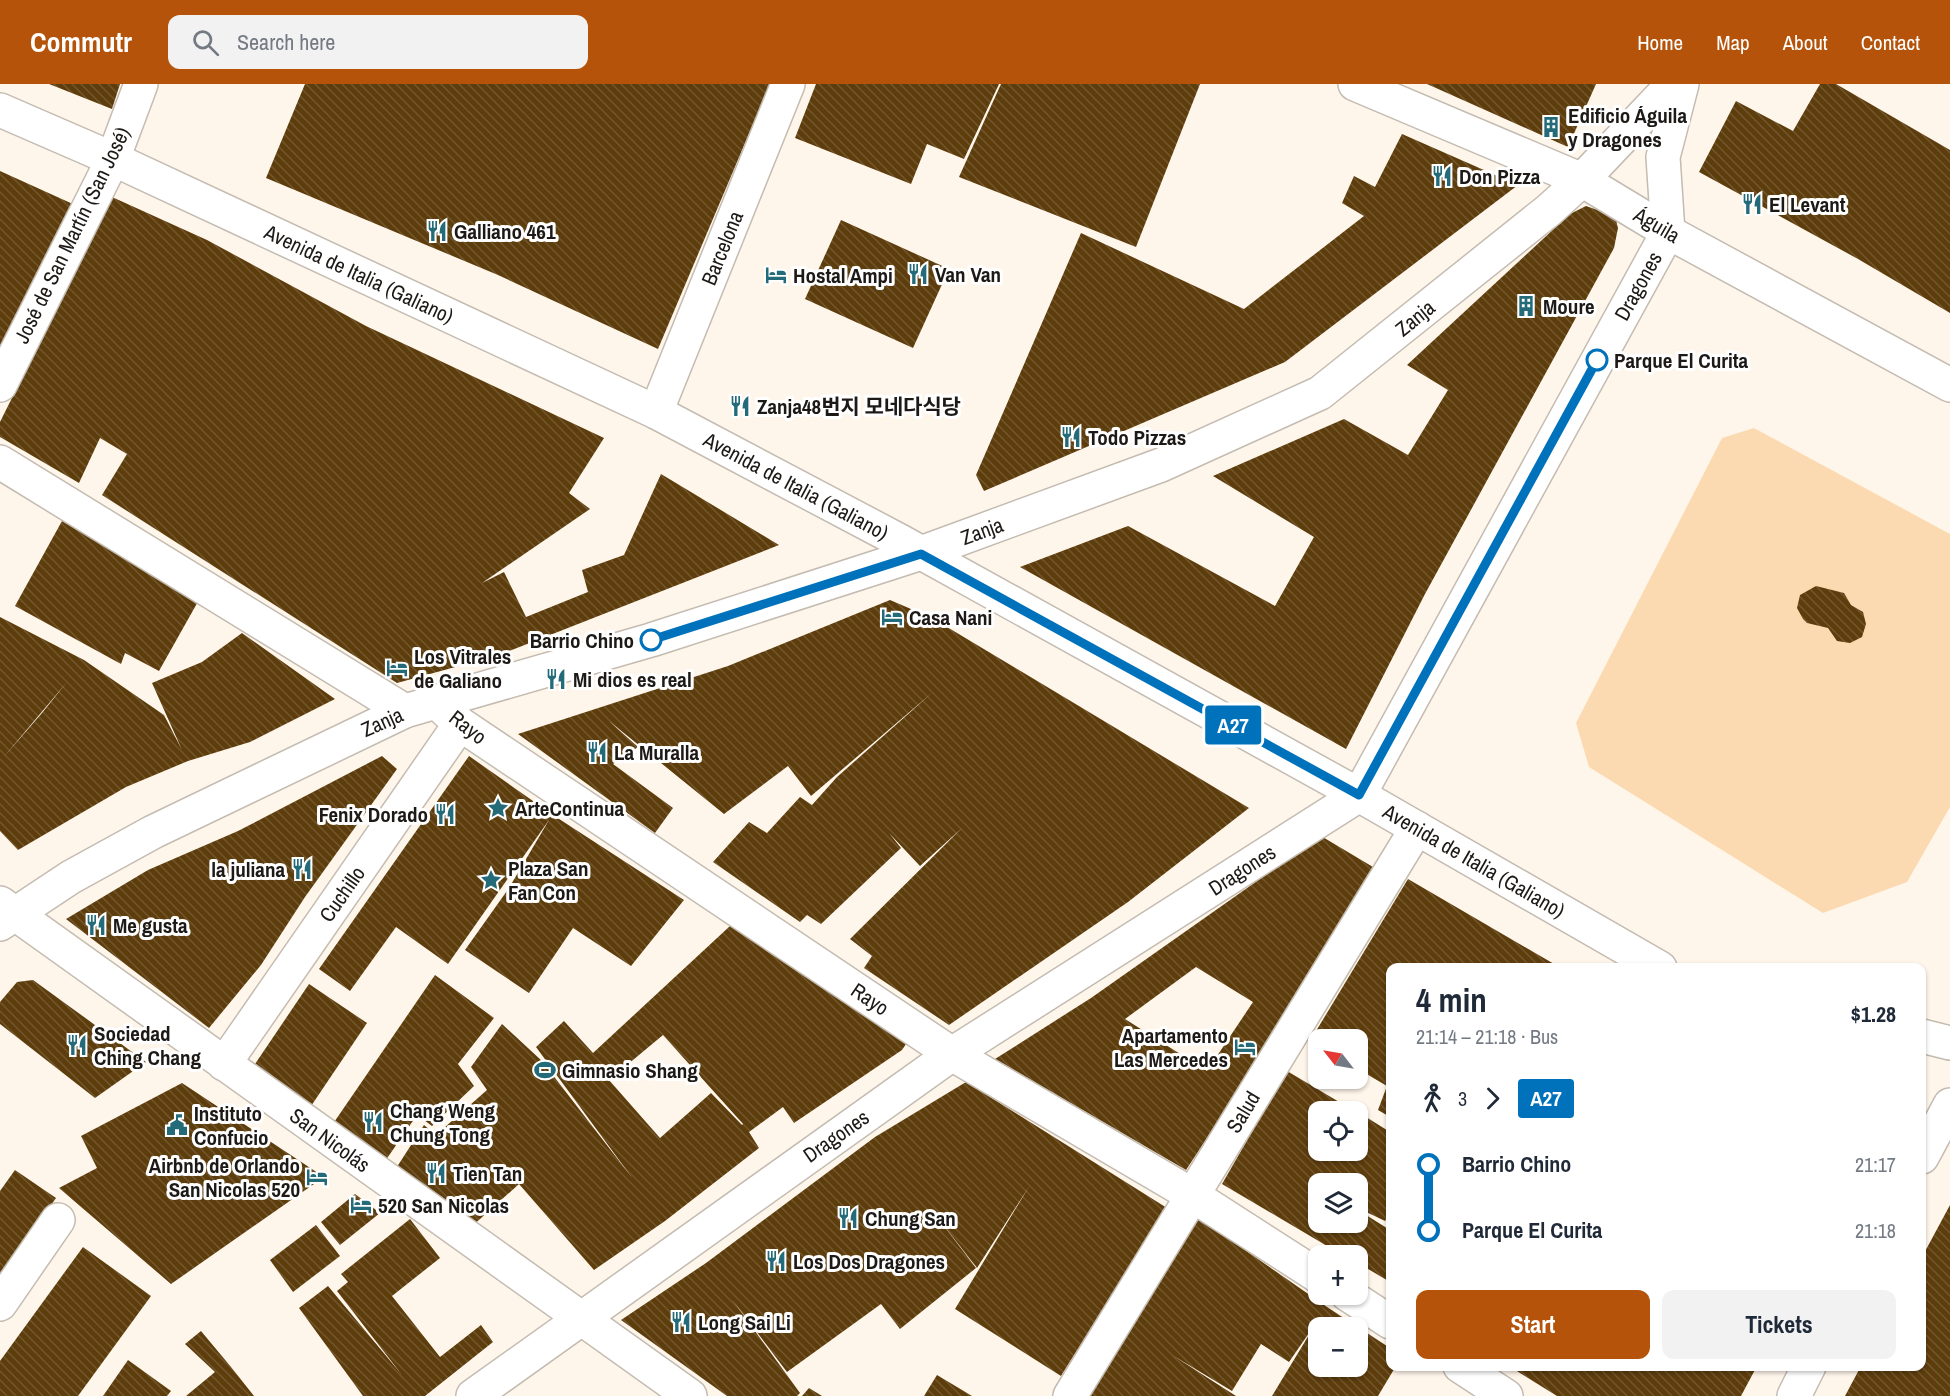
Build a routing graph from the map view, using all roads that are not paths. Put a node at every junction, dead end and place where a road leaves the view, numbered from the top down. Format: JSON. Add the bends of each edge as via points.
{"nodes":[{"id":1,"x":141,"y":84,"type":"edge"},
{"id":2,"x":788,"y":84,"type":"edge"},
{"id":3,"x":1355,"y":84,"type":"edge"},
{"id":4,"x":1673,"y":84,"type":"edge"},
{"id":5,"x":1682,"y":84,"type":"edge"},
{"id":6,"x":0,"y":110,"type":"edge"},
{"id":7,"x":113,"y":159,"type":"junction"},
{"id":8,"x":1582,"y":180,"type":"junction"},
{"id":9,"x":1668,"y":232,"type":"junction"},
{"id":10,"x":0,"y":385,"type":"edge"},
{"id":11,"x":1950,"y":385,"type":"edge"},
{"id":12,"x":656,"y":412,"type":"junction"},
{"id":13,"x":0,"y":462,"type":"edge"},
{"id":14,"x":921,"y":554,"type":"junction"},
{"id":15,"x":436,"y":701,"type":"junction"},
{"id":16,"x":405,"y":711,"type":"junction"},
{"id":17,"x":460,"y":724,"type":"junction"},
{"id":18,"x":1359,"y":795,"type":"junction"},
{"id":19,"x":1417,"y":828,"type":"junction"},
{"id":20,"x":5,"y":913,"type":"edge"},
{"id":21,"x":1651,"y":963,"type":"edge"},
{"id":22,"x":1926,"y":1037,"type":"edge"},
{"id":23,"x":1950,"y":1044,"type":"edge"},
{"id":24,"x":952,"y":1054,"type":"junction"},
{"id":25,"x":224,"y":1064,"type":"junction"},
{"id":26,"x":1950,"y":1105,"type":"edge"},
{"id":27,"x":1926,"y":1146,"type":"edge"},
{"id":28,"x":1192,"y":1195,"type":"junction"},
{"id":29,"x":58,"y":1220,"type":"dead end"},
{"id":30,"x":1308,"y":1270,"type":"edge"},
{"id":31,"x":0,"y":1304,"type":"edge"},
{"id":32,"x":1364,"y":1305,"type":"edge"},
{"id":33,"x":579,"y":1318,"type":"junction"},
{"id":34,"x":1386,"y":1319,"type":"edge"},
{"id":35,"x":1468,"y":1371,"type":"edge"},
{"id":36,"x":1806,"y":1371,"type":"edge"},
{"id":37,"x":473,"y":1396,"type":"edge"},
{"id":38,"x":690,"y":1396,"type":"edge"},
{"id":39,"x":1070,"y":1396,"type":"edge"},
{"id":40,"x":1506,"y":1396,"type":"edge"},
{"id":41,"x":1794,"y":1396,"type":"edge"}],
"edges":[{"from":1,"to":7,"type":"street","name":"José de San Martín (San José)"},
{"from":2,"to":12,"type":"street","name":"Barcelona"},
{"from":3,"to":8,"type":"street","name":"Águila"},
{"from":4,"to":8,"type":"street"},
{"from":5,"to":9,"type":"street","name":"Dragones","via":[[1663,157]]},
{"from":6,"to":7,"type":"street","name":"Avenida de Italia (Galiano)"},
{"from":7,"to":10,"type":"street","name":"José de San Martín (San José)"},
{"from":7,"to":12,"type":"street","name":"Avenida de Italia (Galiano)"},
{"from":8,"to":9,"type":"street","name":"Águila"},
{"from":8,"to":14,"type":"street","name":"Zanja","via":[[1320,393],[1161,465]]},
{"from":9,"to":11,"type":"street","name":"Águila"},
{"from":9,"to":18,"type":"street","name":"Dragones"},
{"from":12,"to":14,"type":"street","name":"Avenida de Italia (Galiano)"},
{"from":13,"to":16,"type":"street"},
{"from":14,"to":15,"type":"street","name":"Zanja","via":[[651,640]]},
{"from":14,"to":18,"type":"street","name":"Avenida de Italia (Galiano)"},
{"from":15,"to":16,"type":"street","name":"Zanja"},
{"from":15,"to":17,"type":"street","name":"Rayo"},
{"from":16,"to":20,"type":"street","name":"Zanja","via":[[153,832]]},
{"from":17,"to":24,"type":"street","name":"Rayo"},
{"from":17,"to":25,"type":"street","name":"Cuchillo"},
{"from":18,"to":19,"type":"street","name":"Avenida de Italia (Galiano)"},
{"from":18,"to":24,"type":"street","name":"Dragones"},
{"from":19,"to":21,"type":"street","name":"Avenida de Italia (Galiano)"},
{"from":19,"to":28,"type":"street","name":"Salud"},
{"from":20,"to":25,"type":"street","name":"San Nicolás"},
{"from":22,"to":23,"type":"street"},
{"from":24,"to":28,"type":"street","name":"Rayo"},
{"from":24,"to":33,"type":"street","name":"Dragones"},
{"from":25,"to":33,"type":"street","name":"San Nicolás"},
{"from":26,"to":27,"type":"street"},
{"from":28,"to":30,"type":"street","name":"Rayo"},
{"from":28,"to":39,"type":"street","name":"Salud"},
{"from":29,"to":31,"type":"street"},
{"from":32,"to":34,"type":"street"},
{"from":33,"to":37,"type":"street","name":"Dragones"},
{"from":33,"to":38,"type":"street","name":"San Nicolás"},
{"from":35,"to":40,"type":"street"},
{"from":36,"to":41,"type":"street"}]}
